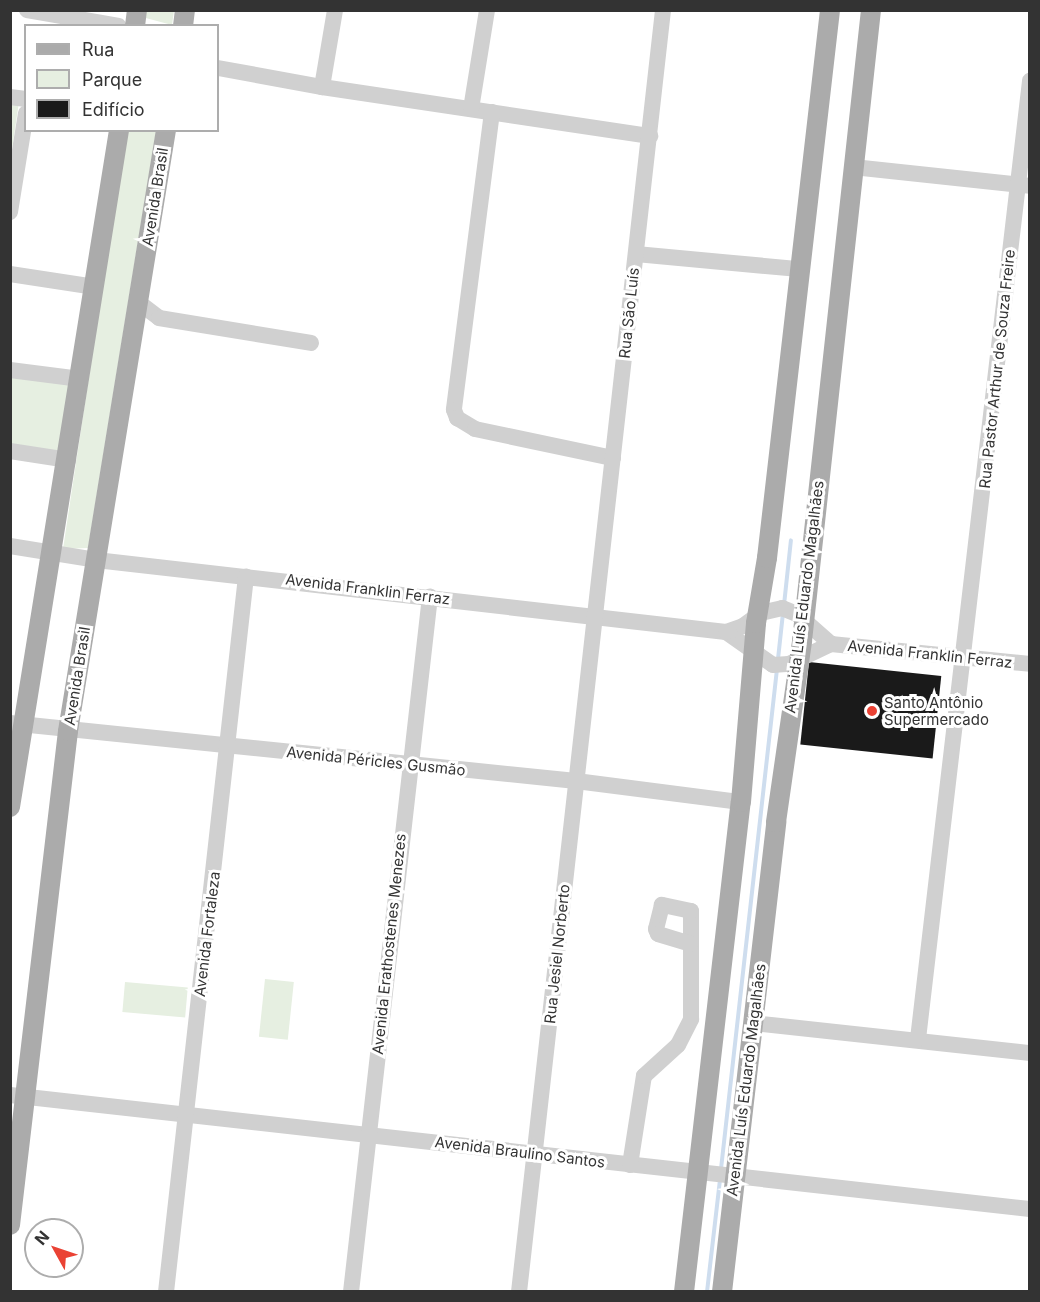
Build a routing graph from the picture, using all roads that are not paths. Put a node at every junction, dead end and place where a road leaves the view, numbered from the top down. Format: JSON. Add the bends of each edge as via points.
{"nodes":[{"id":1,"x":334,"y":10,"type":"edge"},
{"id":2,"x":487,"y":10,"type":"edge"},
{"id":3,"x":663,"y":10,"type":"edge"},
{"id":4,"x":830,"y":10,"type":"edge"},
{"id":5,"x":871,"y":10,"type":"edge"},
{"id":6,"x":37,"y":15,"type":"edge"},
{"id":7,"x":104,"y":24,"type":"edge"},
{"id":8,"x":219,"y":68,"type":"edge"},
{"id":9,"x":1029,"y":81,"type":"edge"},
{"id":10,"x":322,"y":87,"type":"junction"},
{"id":11,"x":471,"y":109,"type":"junction"},
{"id":12,"x":492,"y":112,"type":"junction"},
{"id":13,"x":24,"y":123,"type":"edge"},
{"id":14,"x":119,"y":132,"type":"edge"},
{"id":15,"x":166,"y":132,"type":"edge"},
{"id":16,"x":650,"y":136,"type":"junction"},
{"id":17,"x":853,"y":167,"type":"junction"},
{"id":18,"x":13,"y":176,"type":"edge"},
{"id":19,"x":1024,"y":185,"type":"edge"},
{"id":20,"x":10,"y":212,"type":"edge"},
{"id":21,"x":636,"y":254,"type":"junction"},
{"id":22,"x":799,"y":269,"type":"junction"},
{"id":23,"x":10,"y":273,"type":"edge"},
{"id":24,"x":95,"y":287,"type":"junction"},
{"id":25,"x":138,"y":302,"type":"junction"},
{"id":26,"x":159,"y":318,"type":"junction"},
{"id":27,"x":132,"y":333,"type":"junction"},
{"id":28,"x":311,"y":343,"type":"dead end"},
{"id":29,"x":10,"y":370,"type":"edge"},
{"id":30,"x":80,"y":379,"type":"junction"},
{"id":31,"x":10,"y":451,"type":"edge"},
{"id":32,"x":614,"y":458,"type":"junction"},
{"id":33,"x":68,"y":460,"type":"junction"},
{"id":34,"x":10,"y":546,"type":"edge"},
{"id":35,"x":54,"y":553,"type":"junction"},
{"id":36,"x":96,"y":560,"type":"junction"},
{"id":37,"x":246,"y":576,"type":"junction"},
{"id":38,"x":430,"y":596,"type":"junction"},
{"id":39,"x":762,"y":613,"type":"junction"},
{"id":40,"x":594,"y":616,"type":"junction"},
{"id":41,"x":800,"y":616,"type":"junction"},
{"id":42,"x":726,"y":632,"type":"junction"},
{"id":43,"x":831,"y":644,"type":"junction"},
{"id":44,"x":964,"y":657,"type":"junction"},
{"id":45,"x":759,"y":658,"type":"junction"},
{"id":46,"x":794,"y":661,"type":"junction"},
{"id":47,"x":1029,"y":664,"type":"edge"},
{"id":48,"x":16,"y":724,"type":"edge"},
{"id":49,"x":68,"y":731,"type":"junction"},
{"id":50,"x":229,"y":746,"type":"junction"},
{"id":51,"x":408,"y":764,"type":"junction"},
{"id":52,"x":576,"y":781,"type":"junction"},
{"id":53,"x":741,"y":802,"type":"junction"},
{"id":54,"x":10,"y":807,"type":"edge"},
{"id":55,"x":690,"y":944,"type":"dead end"},
{"id":56,"x":753,"y":1023,"type":"junction"},
{"id":57,"x":918,"y":1039,"type":"junction"},
{"id":58,"x":1029,"y":1053,"type":"edge"},
{"id":59,"x":18,"y":1095,"type":"edge"},
{"id":60,"x":188,"y":1113,"type":"junction"},
{"id":61,"x":368,"y":1135,"type":"junction"},
{"id":62,"x":534,"y":1154,"type":"junction"},
{"id":63,"x":630,"y":1165,"type":"junction"},
{"id":64,"x":702,"y":1173,"type":"junction"},
{"id":65,"x":730,"y":1176,"type":"junction"},
{"id":66,"x":1029,"y":1209,"type":"edge"},
{"id":67,"x":10,"y":1225,"type":"edge"},
{"id":68,"x":166,"y":1292,"type":"edge"},
{"id":69,"x":351,"y":1292,"type":"edge"},
{"id":70,"x":519,"y":1292,"type":"edge"},
{"id":71,"x":684,"y":1292,"type":"edge"},
{"id":72,"x":722,"y":1292,"type":"edge"}],
"edges":[{"from":1,"to":10,"type":"street"},
{"from":2,"to":11,"type":"street"},
{"from":3,"to":16,"type":"street","name":"Rua São Luís"},
{"from":4,"to":22,"type":"main road"},
{"from":5,"to":17,"type":"main road","name":"Avenida Luís Eduardo Magalhães"},
{"from":6,"to":7,"type":"street"},
{"from":8,"to":10,"type":"street"},
{"from":9,"to":19,"type":"street","name":"Rua Pastor Arthur de Souza Freire"},
{"from":10,"to":11,"type":"street"},
{"from":11,"to":12,"type":"street"},
{"from":12,"to":16,"type":"street"},
{"from":12,"to":32,"type":"street","via":[[454,410],[457,418],[475,429]]},
{"from":13,"to":18,"type":"street"},
{"from":14,"to":24,"type":"main road"},
{"from":15,"to":25,"type":"main road","name":"Avenida Brasil"},
{"from":16,"to":21,"type":"street","name":"Rua São Luís"},
{"from":17,"to":19,"type":"street"},
{"from":17,"to":41,"type":"main road","name":"Avenida Luís Eduardo Magalhães"},
{"from":18,"to":20,"type":"street"},
{"from":19,"to":44,"type":"street","name":"Rua Pastor Arthur de Souza Freire"},
{"from":21,"to":22,"type":"street"},
{"from":21,"to":32,"type":"street","name":"Rua São Luís"},
{"from":22,"to":39,"type":"main road"},
{"from":23,"to":24,"type":"street"},
{"from":24,"to":30,"type":"main road"},
{"from":25,"to":26,"type":"street"},
{"from":25,"to":27,"type":"main road","name":"Avenida Brasil"},
{"from":26,"to":27,"type":"street"},
{"from":26,"to":28,"type":"street"},
{"from":27,"to":36,"type":"main road","name":"Avenida Brasil"},
{"from":29,"to":30,"type":"street"},
{"from":30,"to":33,"type":"main road"},
{"from":31,"to":33,"type":"street"},
{"from":32,"to":40,"type":"street","name":"Rua São Luís"},
{"from":33,"to":35,"type":"main road"},
{"from":34,"to":35,"type":"street","name":"Avenida Franklin Ferraz"},
{"from":35,"to":36,"type":"street","name":"Avenida Franklin Ferraz"},
{"from":35,"to":48,"type":"main road"},
{"from":36,"to":37,"type":"street","name":"Avenida Franklin Ferraz"},
{"from":36,"to":49,"type":"main road","name":"Avenida Brasil"},
{"from":37,"to":38,"type":"street","name":"Avenida Franklin Ferraz"},
{"from":37,"to":50,"type":"street","name":"Avenida Fortaleza"},
{"from":38,"to":40,"type":"street","name":"Avenida Franklin Ferraz"},
{"from":38,"to":51,"type":"street","name":"Avenida Erathostenes Menezes"},
{"from":39,"to":41,"type":"street","via":[[782,608]]},
{"from":39,"to":42,"type":"street"},
{"from":39,"to":45,"type":"main road"},
{"from":40,"to":42,"type":"street","name":"Avenida Franklin Ferraz"},
{"from":40,"to":52,"type":"street","name":"Rua Jesiel Norberto"},
{"from":41,"to":43,"type":"street"},
{"from":41,"to":46,"type":"main road","name":"Avenida Luís Eduardo Magalhães"},
{"from":42,"to":45,"type":"street","via":[[741,639]]},
{"from":43,"to":44,"type":"street","name":"Avenida Franklin Ferraz"},
{"from":43,"to":46,"type":"street"},
{"from":44,"to":47,"type":"street","name":"Avenida Franklin Ferraz"},
{"from":44,"to":57,"type":"street","name":"Rua Pastor Arthur de Souza Freire"},
{"from":45,"to":46,"type":"street"},
{"from":45,"to":53,"type":"main road"},
{"from":46,"to":56,"type":"main road","name":"Avenida Luís Eduardo Magalhães"},
{"from":48,"to":49,"type":"street","name":"Avenida Péricles Gusmão"},
{"from":48,"to":54,"type":"main road"},
{"from":49,"to":50,"type":"street","name":"Avenida Péricles Gusmão"},
{"from":49,"to":59,"type":"main road","name":"Avenida Brasil"},
{"from":50,"to":51,"type":"street","name":"Avenida Péricles Gusmão"},
{"from":50,"to":60,"type":"street","name":"Avenida Fortaleza"},
{"from":51,"to":52,"type":"street","name":"Avenida Péricles Gusmão"},
{"from":51,"to":61,"type":"street","name":"Avenida Erathostenes Menezes"},
{"from":52,"to":53,"type":"street","name":"Avenida Péricles Gusmão"},
{"from":52,"to":62,"type":"street","name":"Rua Jesiel Norberto"},
{"from":53,"to":64,"type":"main road"},
{"from":55,"to":63,"type":"street","via":[[691,1019],[678,1045],[644,1076]]},
{"from":56,"to":57,"type":"street"},
{"from":56,"to":65,"type":"main road","name":"Avenida Luís Eduardo Magalhães"},
{"from":57,"to":58,"type":"street"},
{"from":59,"to":60,"type":"street","name":"Avenida Braulino Santos"},
{"from":59,"to":67,"type":"main road","name":"Avenida Brasil"},
{"from":60,"to":61,"type":"street","name":"Avenida Braulino Santos"},
{"from":60,"to":68,"type":"street","name":"Avenida Fortaleza"},
{"from":61,"to":62,"type":"street","name":"Avenida Braulino Santos"},
{"from":61,"to":69,"type":"street","name":"Avenida Erathostenes Menezes"},
{"from":62,"to":63,"type":"street","name":"Avenida Braulino Santos"},
{"from":62,"to":70,"type":"street","name":"Rua Jesiel Norberto"},
{"from":63,"to":64,"type":"street","name":"Avenida Braulino Santos"},
{"from":64,"to":65,"type":"street","name":"Avenida Braulino Santos"},
{"from":64,"to":71,"type":"main road"},
{"from":65,"to":66,"type":"street","name":"Avenida Braulino Santos"},
{"from":65,"to":72,"type":"main road","name":"Avenida Luís Eduardo Magalhães"}]}
